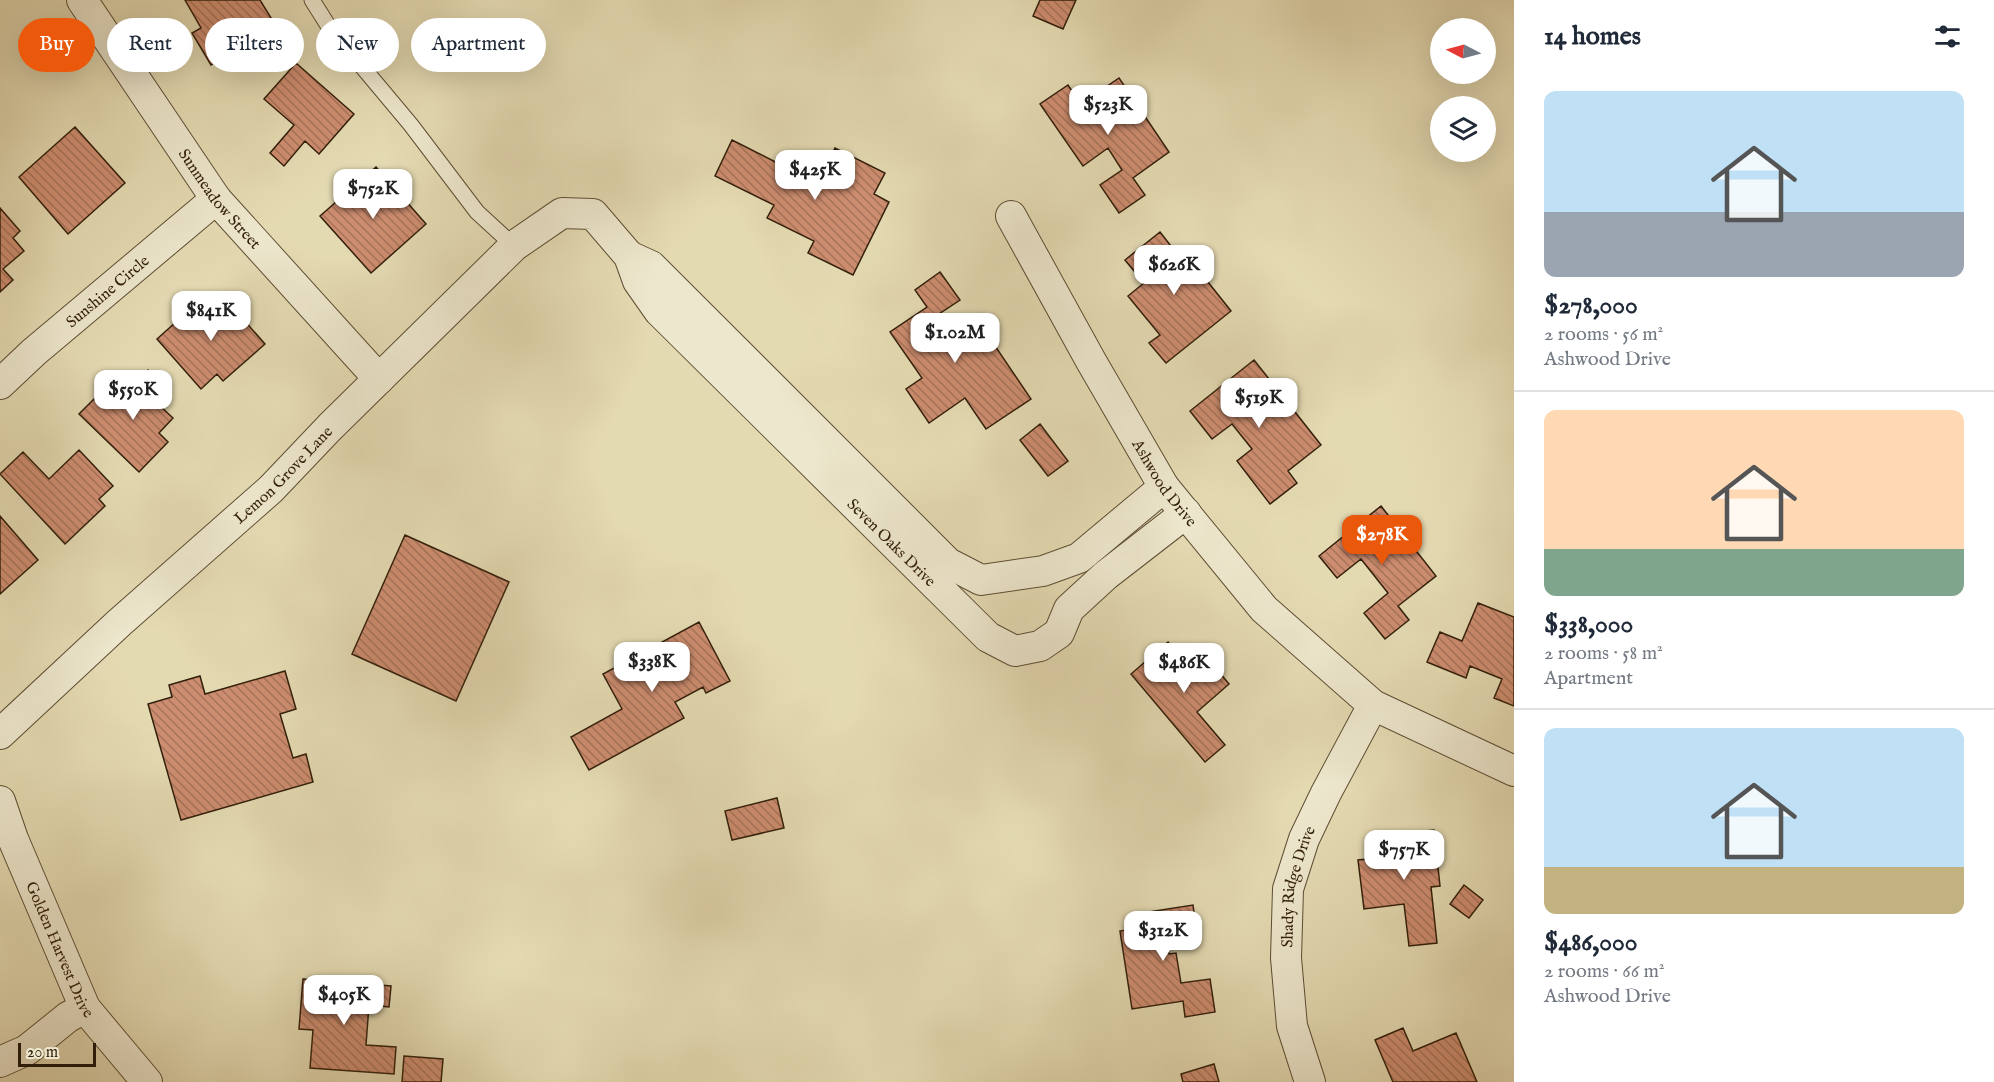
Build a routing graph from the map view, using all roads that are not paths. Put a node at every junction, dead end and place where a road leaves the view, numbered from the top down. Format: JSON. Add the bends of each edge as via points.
{"nodes":[{"id":1,"x":82,"y":0,"type":"edge"},
{"id":2,"x":312,"y":0,"type":"edge"},
{"id":3,"x":216,"y":199,"type":"junction"},
{"id":4,"x":562,"y":213,"type":"joint"},
{"id":5,"x":1011,"y":216,"type":"dead end"},
{"id":6,"x":514,"y":246,"type":"junction"},
{"id":7,"x":629,"y":256,"type":"junction"},
{"id":8,"x":379,"y":379,"type":"junction"},
{"id":9,"x":0,"y":384,"type":"edge"},
{"id":10,"x":1164,"y":487,"type":"junction"},
{"id":11,"x":1186,"y":513,"type":"junction"},
{"id":12,"x":1373,"y":705,"type":"junction"},
{"id":13,"x":0,"y":734,"type":"edge"},
{"id":14,"x":1514,"y":771,"type":"edge"},
{"id":15,"x":0,"y":801,"type":"edge"},
{"id":16,"x":85,"y":1008,"type":"junction"},
{"id":17,"x":0,"y":1062,"type":"edge"},
{"id":18,"x":147,"y":1082,"type":"edge"},
{"id":19,"x":1311,"y":1082,"type":"edge"}],
"edges":[{"from":1,"to":3,"type":"street","name":"Sunmeadow Street"},
{"from":2,"to":6,"type":"lane","via":[[329,27],[477,212]]},
{"from":3,"to":8,"type":"street","name":"Sunmeadow Street"},
{"from":3,"to":9,"type":"street","name":"Sunshine Circle"},
{"from":4,"to":6,"type":"street","name":"Lemon Grove Lane"},
{"from":4,"to":7,"type":"street","name":"Seven Oaks Drive","via":[[593,214]]},
{"from":5,"to":10,"type":"street","name":"Ashwood Drive"},
{"from":6,"to":8,"type":"street","name":"Lemon Grove Lane"},
{"from":7,"to":10,"type":"street","name":"Seven Oaks Drive","via":[[651,266],[948,563],[981,580],[1043,571],[1079,558]]},
{"from":7,"to":11,"type":"street","name":"Seven Oaks Drive","via":[[638,281],[659,310],[988,637],[1015,651],[1040,646],[1059,633],[1069,609]]},
{"from":8,"to":13,"type":"street","name":"Lemon Grove Lane","via":[[271,489]]},
{"from":10,"to":11,"type":"street","name":"Ashwood Drive"},
{"from":11,"to":12,"type":"street","name":"Ashwood Drive","via":[[1264,609]]},
{"from":12,"to":14,"type":"street","name":"Ashwood Drive"},
{"from":12,"to":19,"type":"street","name":"Shady Ridge Drive","via":[[1304,839],[1288,889],[1286,958],[1292,1026]]},
{"from":15,"to":16,"type":"street","name":"Golden Harvest Drive"},
{"from":16,"to":17,"type":"street","via":[[27,1050]]},
{"from":16,"to":18,"type":"street","name":"Golden Harvest Drive"}]}
